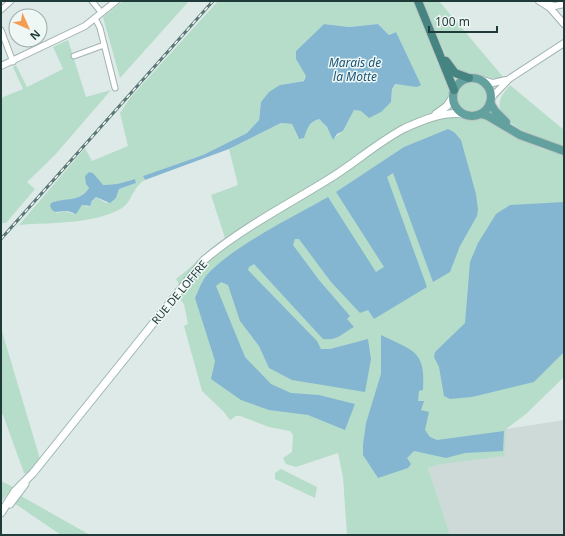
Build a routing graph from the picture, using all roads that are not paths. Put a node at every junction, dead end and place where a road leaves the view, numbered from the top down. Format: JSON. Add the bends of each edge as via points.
{"nodes":[{"id":1,"x":11,"y":1,"type":"edge"},
{"id":2,"x":92,"y":1,"type":"edge"},
{"id":3,"x":116,"y":1,"type":"edge"},
{"id":4,"x":418,"y":1,"type":"edge"},
{"id":5,"x":539,"y":1,"type":"edge"},
{"id":6,"x":562,"y":5,"type":"edge"},
{"id":7,"x":1,"y":10,"type":"edge"},
{"id":8,"x":101,"y":12,"type":"junction"},
{"id":9,"x":559,"y":17,"type":"edge"},
{"id":10,"x":95,"y":18,"type":"junction"},
{"id":11,"x":564,"y":24,"type":"edge"},
{"id":12,"x":1,"y":30,"type":"edge"},
{"id":13,"x":434,"y":43,"type":"junction"},
{"id":14,"x":564,"y":43,"type":"edge"},
{"id":15,"x":104,"y":45,"type":"junction"},
{"id":16,"x":74,"y":56,"type":"dead end"},
{"id":17,"x":12,"y":62,"type":"junction"},
{"id":18,"x":1,"y":66,"type":"edge"},
{"id":19,"x":469,"y":78,"type":"junction"},
{"id":20,"x":509,"y":79,"type":"junction"},
{"id":21,"x":483,"y":80,"type":"junction"},
{"id":22,"x":115,"y":88,"type":"dead end"},
{"id":23,"x":454,"y":93,"type":"junction"},
{"id":24,"x":491,"y":100,"type":"junction"},
{"id":25,"x":464,"y":114,"type":"junction"},
{"id":26,"x":481,"y":114,"type":"junction"},
{"id":27,"x":427,"y":120,"type":"junction"},
{"id":28,"x":531,"y":139,"type":"junction"},
{"id":29,"x":564,"y":151,"type":"edge"},
{"id":30,"x":1,"y":513,"type":"edge"}],
"edges":[{"from":1,"to":7,"type":"street"},
{"from":2,"to":8,"type":"street"},
{"from":3,"to":8,"type":"street"},
{"from":4,"to":13,"type":"highway"},
{"from":5,"to":6,"type":"street"},
{"from":5,"to":9,"type":"street"},
{"from":6,"to":9,"type":"street","via":[[555,10]]},
{"from":8,"to":10,"type":"street"},
{"from":9,"to":11,"type":"street"},
{"from":10,"to":15,"type":"street"},
{"from":10,"to":17,"type":"street","via":[[85,26]]},
{"from":12,"to":17,"type":"street"},
{"from":13,"to":19,"type":"highway","via":[[454,72]]},
{"from":13,"to":23,"type":"highway"},
{"from":14,"to":20,"type":"street"},
{"from":15,"to":16,"type":"street"},
{"from":15,"to":22,"type":"street"},
{"from":17,"to":18,"type":"street"},
{"from":19,"to":21,"type":"main road"},
{"from":19,"to":23,"type":"main road","via":[[460,82]]},
{"from":20,"to":21,"type":"street","via":[[493,83]]},
{"from":20,"to":24,"type":"street"},
{"from":21,"to":24,"type":"main road","via":[[490,88]]},
{"from":23,"to":25,"type":"main road","via":[[456,106]]},
{"from":23,"to":27,"type":"main road","name":"RUE DE LOFFRE","via":[[446,108]]},
{"from":24,"to":26,"type":"main road"},
{"from":24,"to":28,"type":"main road","via":[[502,118]]},
{"from":25,"to":26,"type":"main road"},
{"from":25,"to":27,"type":"main road","name":"RUE DE LOFFRE","via":[[448,114]]},
{"from":26,"to":28,"type":"main road"},
{"from":27,"to":30,"type":"main road","name":"RUE DE LOFFRE","via":[[389,138],[329,179],[235,237],[204,260]]},
{"from":28,"to":29,"type":"main road"}]}
